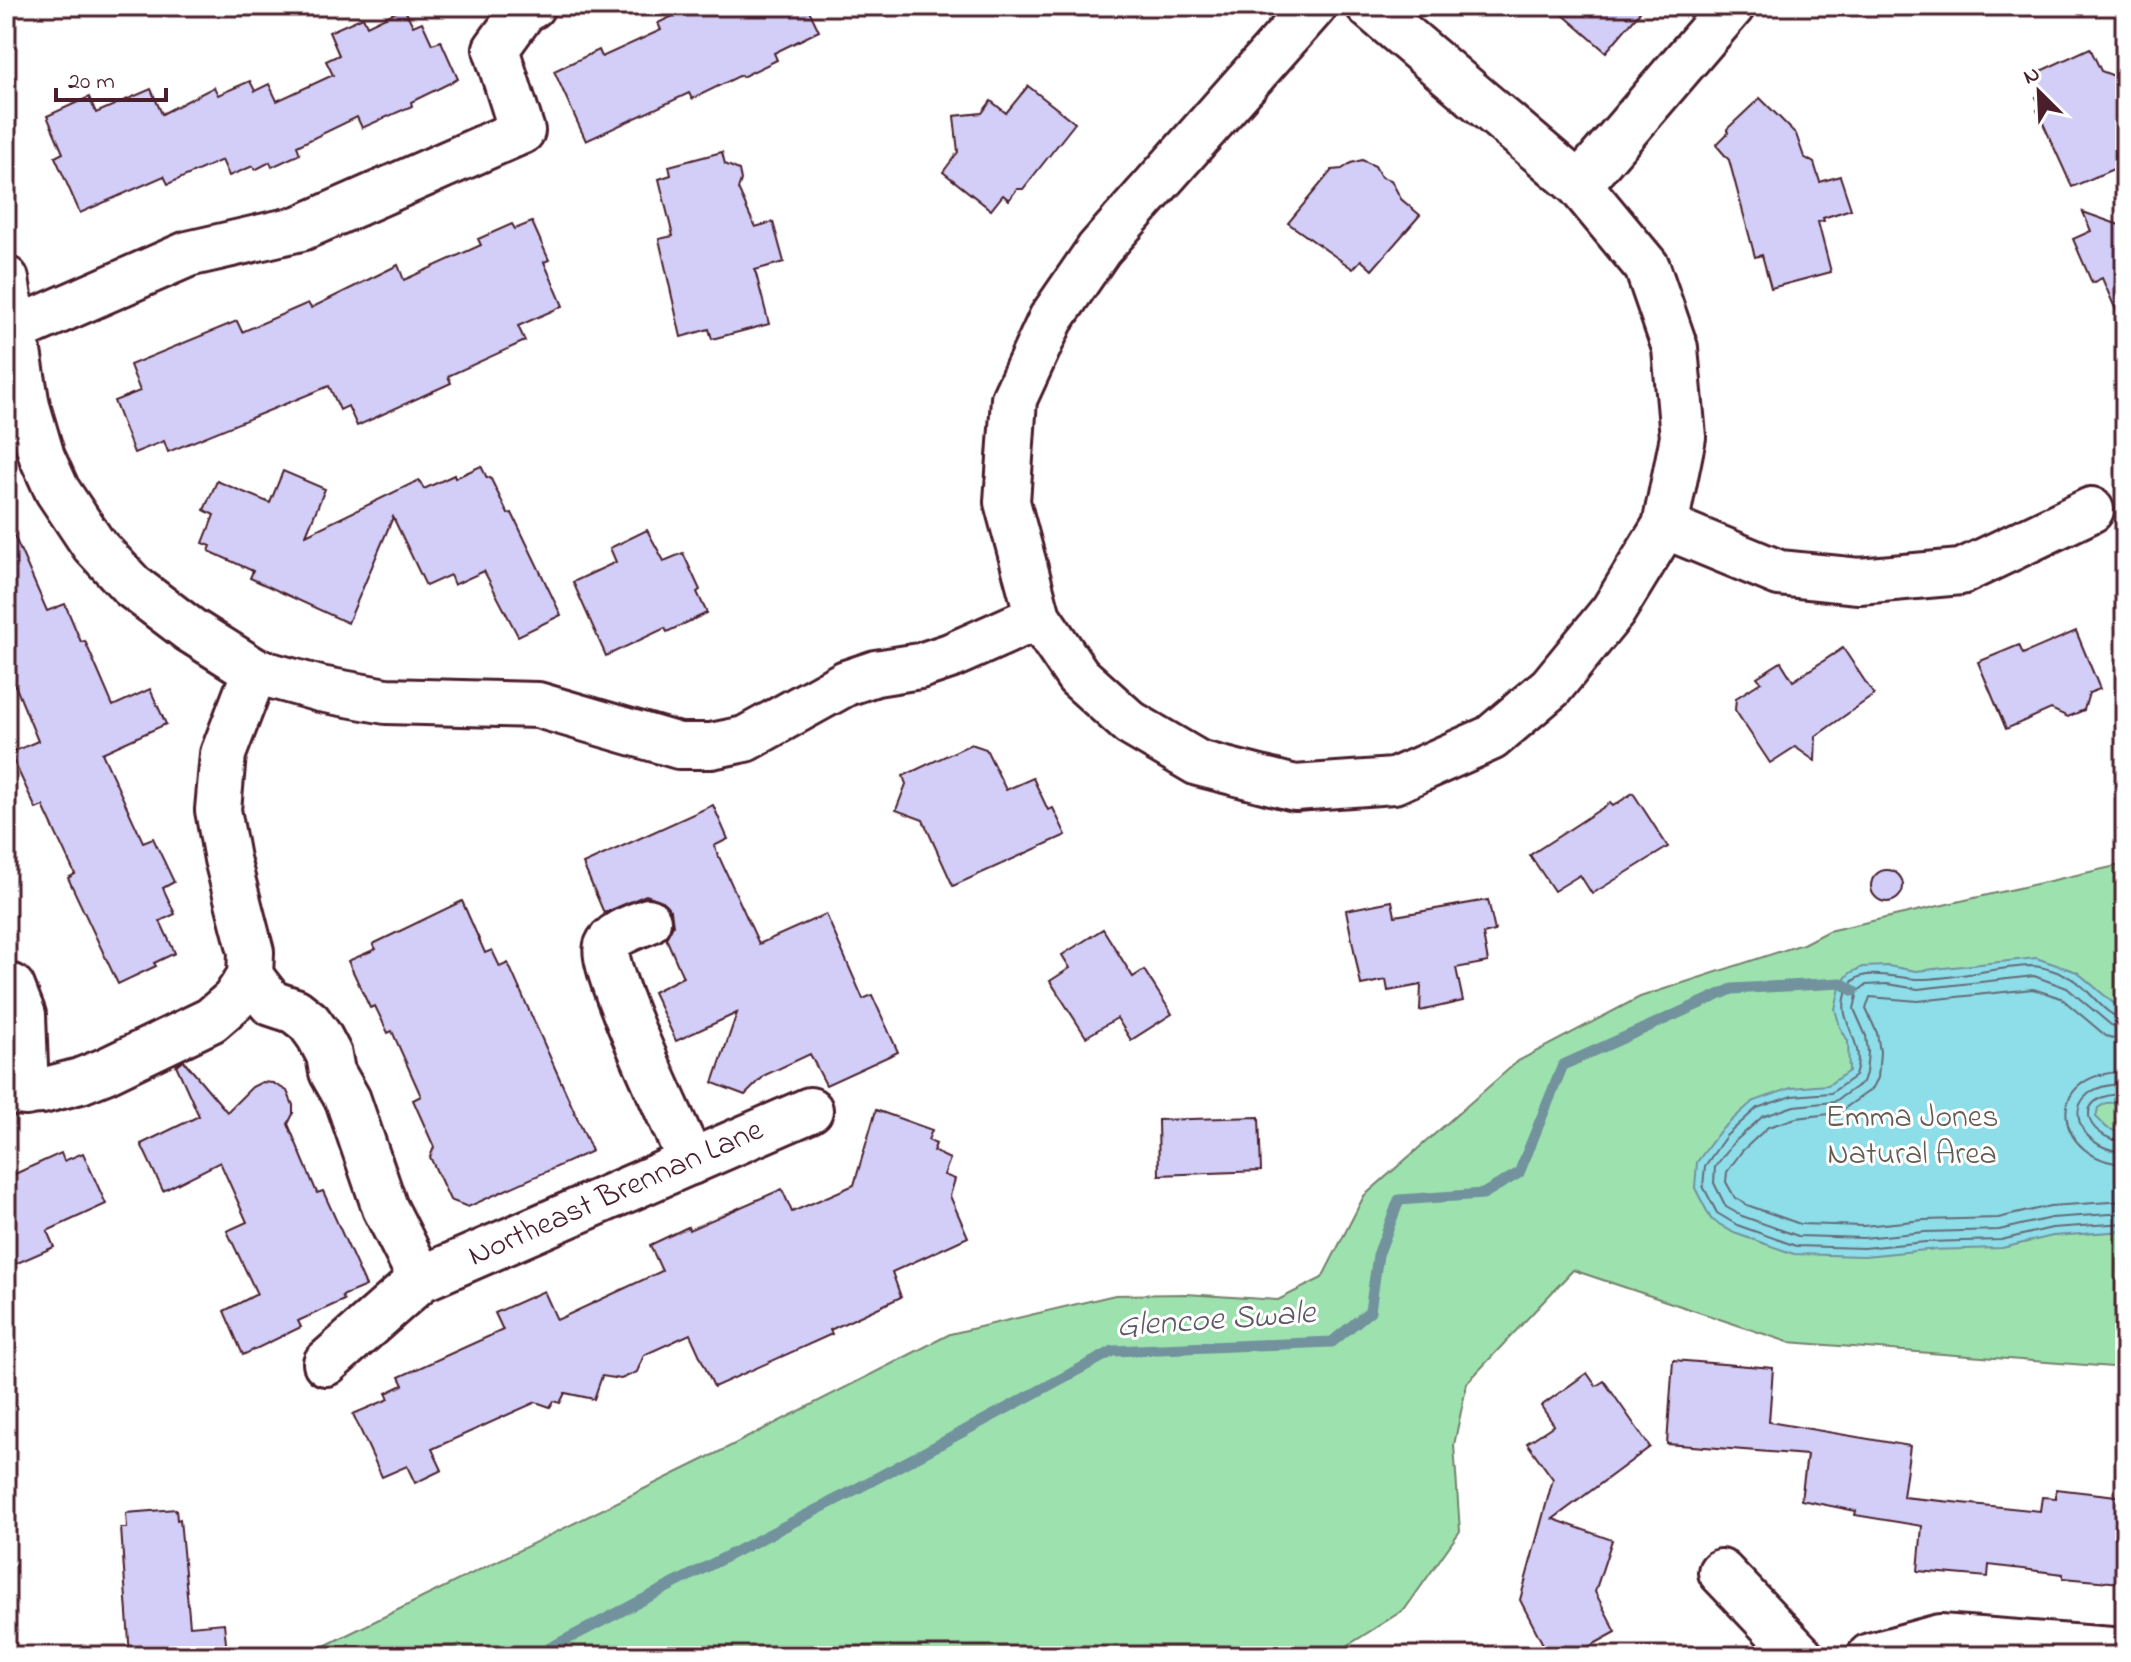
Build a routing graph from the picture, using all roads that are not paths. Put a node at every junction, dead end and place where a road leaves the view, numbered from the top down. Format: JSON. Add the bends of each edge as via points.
{"nodes":[{"id":1,"x":532,"y":6,"type":"edge"},
{"id":2,"x":1369,"y":6,"type":"edge"},
{"id":3,"x":1732,"y":6,"type":"edge"},
{"id":4,"x":1291,"y":14,"type":"edge"},
{"id":5,"x":1579,"y":185,"type":"junction"},
{"id":6,"x":6,"y":279,"type":"edge"},
{"id":7,"x":15,"y":330,"type":"junction"},
{"id":8,"x":2091,"y":510,"type":"dead end"},
{"id":9,"x":1665,"y":526,"type":"junction"},
{"id":10,"x":1038,"y":617,"type":"junction"},
{"id":11,"x":255,"y":671,"type":"junction"},
{"id":12,"x":648,"y":921,"type":"dead end"},
{"id":13,"x":12,"y":987,"type":"dead end"},
{"id":14,"x":260,"y":990,"type":"junction"},
{"id":15,"x":16,"y":1093,"type":"edge"},
{"id":16,"x":810,"y":1110,"type":"dead end"},
{"id":17,"x":691,"y":1162,"type":"junction"},
{"id":18,"x":421,"y":1279,"type":"junction"},
{"id":19,"x":326,"y":1363,"type":"dead end"},
{"id":20,"x":1721,"y":1572,"type":"dead end"},
{"id":21,"x":2125,"y":1651,"type":"edge"},
{"id":22,"x":1801,"y":1656,"type":"edge"},
{"id":23,"x":1870,"y":1656,"type":"edge"}],
"edges":[{"from":1,"to":7,"type":"street","via":[[496,49],[522,131],[301,228],[188,254]]},
{"from":2,"to":5,"type":"street"},
{"from":3,"to":5,"type":"street"},
{"from":4,"to":10,"type":"street","via":[[1099,249],[1051,319],[1014,399],[1007,502]]},
{"from":5,"to":9,"type":"street","via":[[1647,267],[1675,348],[1683,437]]},
{"from":6,"to":7,"type":"street"},
{"from":7,"to":11,"type":"street","via":[[27,406],[42,457],[93,544],[132,586]]},
{"from":8,"to":9,"type":"street","via":[[1961,572],[1859,581],[1779,573]]},
{"from":9,"to":10,"type":"street","via":[[1613,611],[1551,687],[1491,738],[1394,781],[1295,788],[1198,763],[1130,723],[1078,676]]},
{"from":10,"to":11,"type":"street","via":[[950,656],[846,683],[745,739],[711,746],[679,746],[538,705],[386,701]]},
{"from":11,"to":14,"type":"street","via":[[223,754],[218,810]]},
{"from":12,"to":17,"type":"street","via":[[611,939],[605,952]]},
{"from":13,"to":15,"type":"street","via":[[23,1015]]},
{"from":14,"to":15,"type":"street","via":[[234,1000],[211,1020],[80,1081]]},
{"from":14,"to":18,"type":"street","via":[[309,1022],[329,1055],[385,1208]]},
{"from":16,"to":17,"type":"street","name":"Northeast Brennan Lane"},
{"from":17,"to":18,"type":"street","name":"Northeast Brennan Lane"},
{"from":18,"to":19,"type":"street","name":"Northeast Brennan Lane"},
{"from":20,"to":22,"type":"street"},
{"from":21,"to":23,"type":"street","via":[[1940,1637]]}]}
